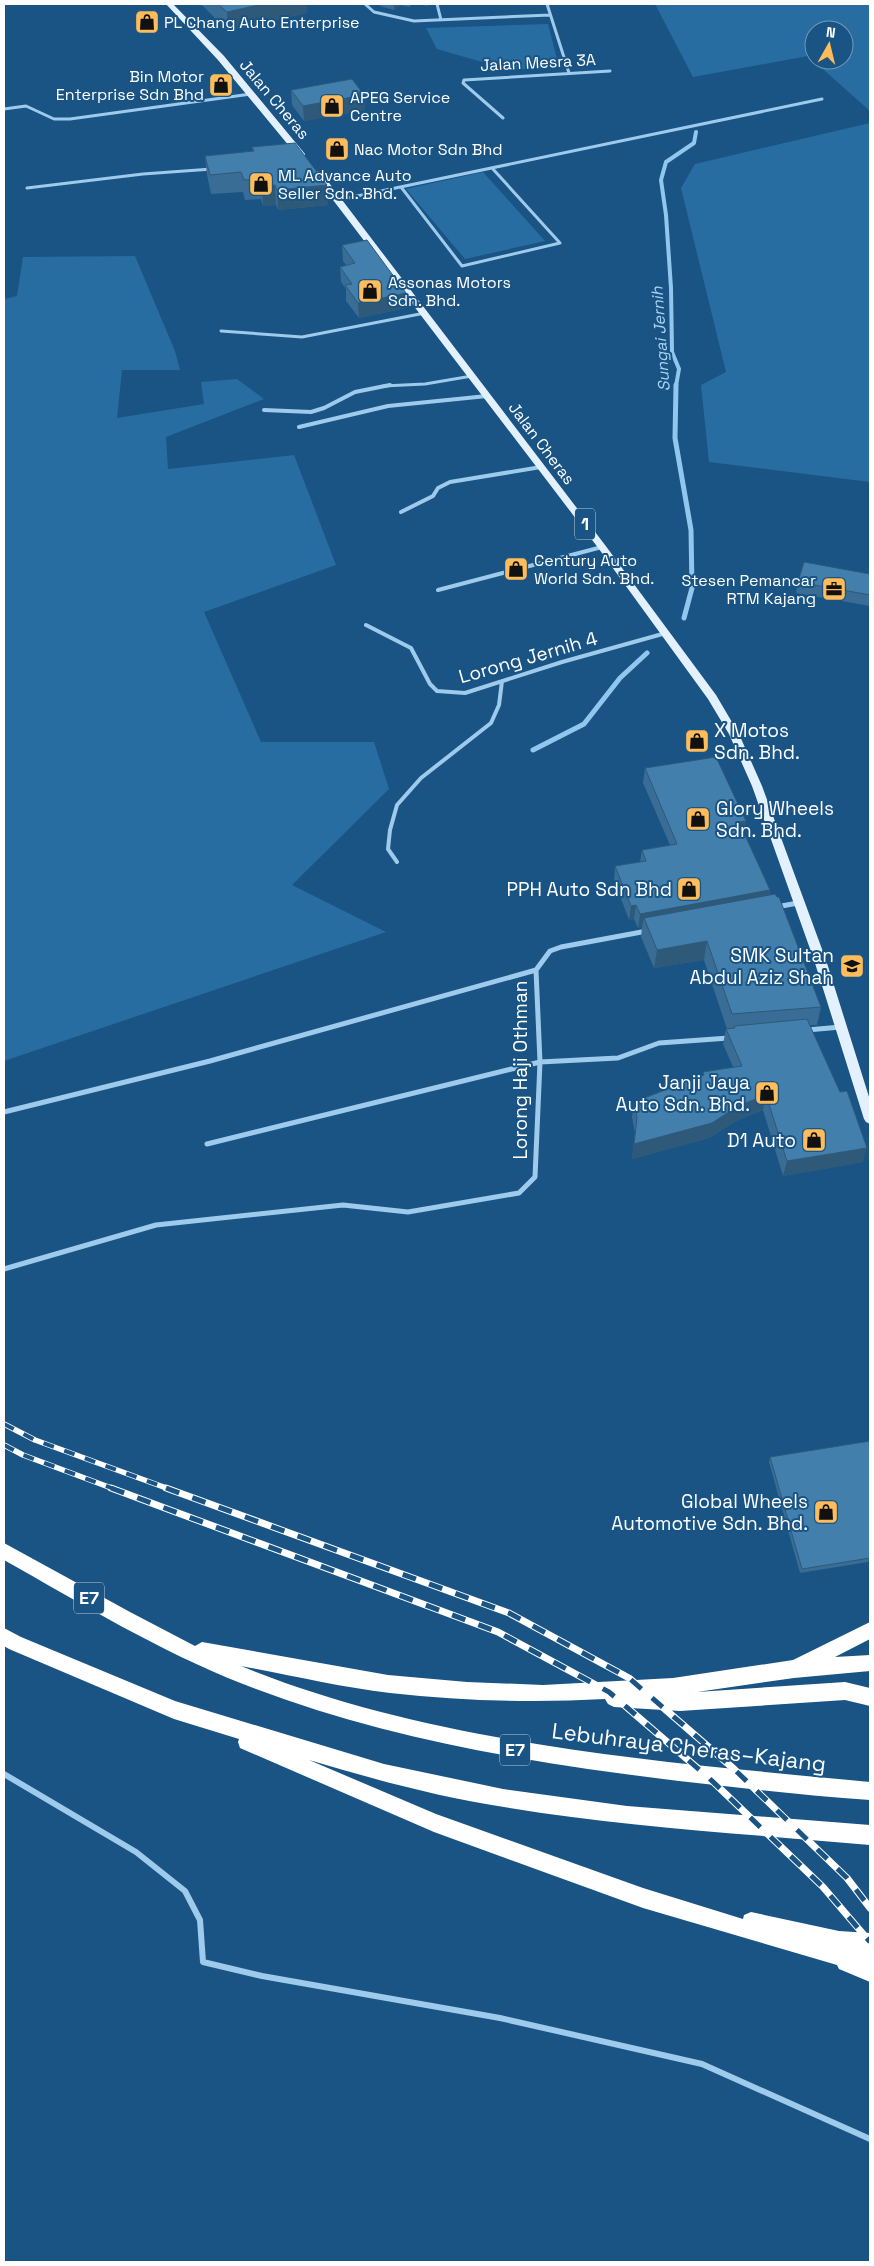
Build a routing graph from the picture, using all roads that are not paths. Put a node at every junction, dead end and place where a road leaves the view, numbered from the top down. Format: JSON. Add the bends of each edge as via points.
{"nodes":[{"id":1,"x":169,"y":4,"type":"edge"},
{"id":2,"x":365,"y":4,"type":"edge"},
{"id":3,"x":437,"y":4,"type":"edge"},
{"id":4,"x":547,"y":4,"type":"edge"},
{"id":5,"x":550,"y":15,"type":"junction"},
{"id":6,"x":441,"y":20,"type":"junction"},
{"id":7,"x":610,"y":71,"type":"dead end"},
{"id":8,"x":569,"y":73,"type":"junction"},
{"id":9,"x":250,"y":94,"type":"junction"},
{"id":10,"x":822,"y":99,"type":"dead end"},
{"id":11,"x":4,"y":109,"type":"edge"},
{"id":12,"x":503,"y":118,"type":"dead end"},
{"id":13,"x":222,"y":168,"type":"edge"},
{"id":14,"x":492,"y":168,"type":"junction"},
{"id":15,"x":401,"y":187,"type":"junction"},
{"id":16,"x":27,"y":188,"type":"dead end"},
{"id":17,"x":338,"y":200,"type":"junction"},
{"id":18,"x":425,"y":313,"type":"junction"},
{"id":19,"x":221,"y":330,"type":"dead end"},
{"id":20,"x":472,"y":376,"type":"junction"},
{"id":21,"x":487,"y":396,"type":"junction"},
{"id":22,"x":264,"y":410,"type":"dead end"},
{"id":23,"x":299,"y":428,"type":"dead end"},
{"id":24,"x":541,"y":467,"type":"junction"},
{"id":25,"x":401,"y":512,"type":"dead end"},
{"id":26,"x":602,"y":547,"type":"junction"},
{"id":27,"x":438,"y":590,"type":"dead end"},
{"id":28,"x":366,"y":625,"type":"dead end"},
{"id":29,"x":666,"y":633,"type":"junction"},
{"id":30,"x":502,"y":681,"type":"junction"},
{"id":31,"x":397,"y":862,"type":"dead end"},
{"id":32,"x":798,"y":903,"type":"junction"},
{"id":33,"x":770,"y":908,"type":"edge"},
{"id":34,"x":656,"y":929,"type":"edge"},
{"id":35,"x":536,"y":970,"type":"junction"},
{"id":36,"x":841,"y":1027,"type":"junction"},
{"id":37,"x":801,"y":1031,"type":"edge"},
{"id":38,"x":732,"y":1038,"type":"edge"},
{"id":39,"x":540,"y":1062,"type":"junction"},
{"id":40,"x":4,"y":1112,"type":"edge"},
{"id":41,"x":870,"y":1119,"type":"edge"},
{"id":42,"x":207,"y":1144,"type":"dead end"},
{"id":43,"x":4,"y":1270,"type":"edge"},
{"id":44,"x":4,"y":1551,"type":"edge"},
{"id":45,"x":870,"y":1630,"type":"edge"},
{"id":46,"x":4,"y":1636,"type":"edge"},
{"id":47,"x":174,"y":1644,"type":"junction"},
{"id":48,"x":870,"y":1663,"type":"edge"},
{"id":49,"x":794,"y":1669,"type":"junction"},
{"id":50,"x":543,"y":1694,"type":"junction"},
{"id":51,"x":870,"y":1697,"type":"edge"},
{"id":52,"x":174,"y":1710,"type":"junction"},
{"id":53,"x":4,"y":1774,"type":"edge"},
{"id":54,"x":870,"y":1791,"type":"edge"},
{"id":55,"x":870,"y":1835,"type":"edge"},
{"id":56,"x":643,"y":1898,"type":"junction"},
{"id":57,"x":870,"y":1943,"type":"edge"},
{"id":58,"x":827,"y":1954,"type":"junction"},
{"id":59,"x":870,"y":1960,"type":"edge"},
{"id":60,"x":870,"y":1972,"type":"edge"},
{"id":61,"x":870,"y":2139,"type":"edge"}],
"edges":[{"from":1,"to":9,"type":"main road","name":"Jalan Cheras","number":"1","via":[[221,58]]},
{"from":2,"to":6,"type":"street","via":[[374,12],[414,21]]},
{"from":3,"to":6,"type":"street"},
{"from":4,"to":5,"type":"street"},
{"from":5,"to":6,"type":"street"},
{"from":5,"to":8,"type":"street"},
{"from":7,"to":8,"type":"street","name":"Jalan Mesra 3A"},
{"from":8,"to":12,"type":"street","name":"Jalan Mesra 3A","via":[[464,80],[463,83]]},
{"from":9,"to":11,"type":"street","via":[[70,119],[54,119],[26,106]]},
{"from":9,"to":17,"type":"main road","name":"Jalan Cheras","number":"1","via":[[299,158]]},
{"from":10,"to":14,"type":"street"},
{"from":13,"to":16,"type":"street"},
{"from":14,"to":15,"type":"street"},
{"from":14,"to":15,"type":"street","via":[[560,243],[462,266]]},
{"from":15,"to":17,"type":"street"},
{"from":17,"to":18,"type":"main road","name":"Jalan Cheras","number":"1"},
{"from":18,"to":19,"type":"street","via":[[302,338]]},
{"from":18,"to":20,"type":"main road","name":"Jalan Cheras","number":"1"},
{"from":20,"to":21,"type":"main road","name":"Jalan Cheras","number":"1"},
{"from":20,"to":22,"type":"street","via":[[355,392],[311,412]]},
{"from":21,"to":23,"type":"street","via":[[390,406]]},
{"from":21,"to":24,"type":"main road","name":"Jalan Cheras","number":"1"},
{"from":24,"to":25,"type":"street","via":[[450,482],[438,488],[433,496]]},
{"from":24,"to":26,"type":"main road","name":"Jalan Cheras","number":"1"},
{"from":26,"to":27,"type":"street"},
{"from":26,"to":29,"type":"main road","name":"Jalan Cheras","number":"1"},
{"from":28,"to":30,"type":"street","name":"Lorong Jernih 4","via":[[411,648],[437,691],[465,693]]},
{"from":29,"to":30,"type":"street","name":"Lorong Jernih 4"},
{"from":29,"to":32,"type":"main road","name":"Jalan Cheras","number":"1","via":[[734,734],[757,786]]},
{"from":30,"to":31,"type":"street","via":[[499,705],[491,723],[422,778],[397,805],[388,850]]},
{"from":32,"to":33,"type":"street"},
{"from":32,"to":36,"type":"main road","name":"Jalan Cheras","number":"1"},
{"from":34,"to":35,"type":"street","name":"Lorong Haji Othman","via":[[561,947],[550,951]]},
{"from":35,"to":39,"type":"street","name":"Lorong Haji Othman"},
{"from":35,"to":40,"type":"street","via":[[210,1061]]},
{"from":36,"to":37,"type":"street"},
{"from":36,"to":41,"type":"main road","name":"Jalan Cheras","number":"1"},
{"from":38,"to":39,"type":"street","via":[[659,1043],[618,1058]]},
{"from":39,"to":42,"type":"street"},
{"from":39,"to":43,"type":"street","name":"Lorong Haji Othman","via":[[535,1177],[519,1193],[408,1212],[343,1206],[156,1225]]},
{"from":44,"to":47,"type":"highway","name":"Lebuhraya Cheras–Kajang","number":"E7"},
{"from":45,"to":49,"type":"highway"},
{"from":46,"to":52,"type":"highway"},
{"from":47,"to":50,"type":"highway","via":[[388,1684]]},
{"from":47,"to":54,"type":"highway","name":"Lebuhraya Cheras–Kajang","number":"E7","via":[[246,1676],[312,1700],[396,1725],[512,1750],[626,1767]]},
{"from":48,"to":49,"type":"highway"},
{"from":49,"to":50,"type":"highway","via":[[673,1687]]},
{"from":50,"to":51,"type":"highway","via":[[680,1702],[845,1691]]},
{"from":52,"to":55,"type":"highway","via":[[384,1773],[503,1798],[627,1815]]},
{"from":52,"to":56,"type":"highway","via":[[434,1823]]},
{"from":53,"to":61,"type":"street","via":[[136,1852],[185,1890],[200,1920],[202,1962],[262,1976],[500,2018],[702,2064]]},
{"from":56,"to":57,"type":"highway","via":[[840,1941]]},
{"from":56,"to":58,"type":"highway"},
{"from":58,"to":59,"type":"highway"},
{"from":58,"to":60,"type":"highway"}]}
